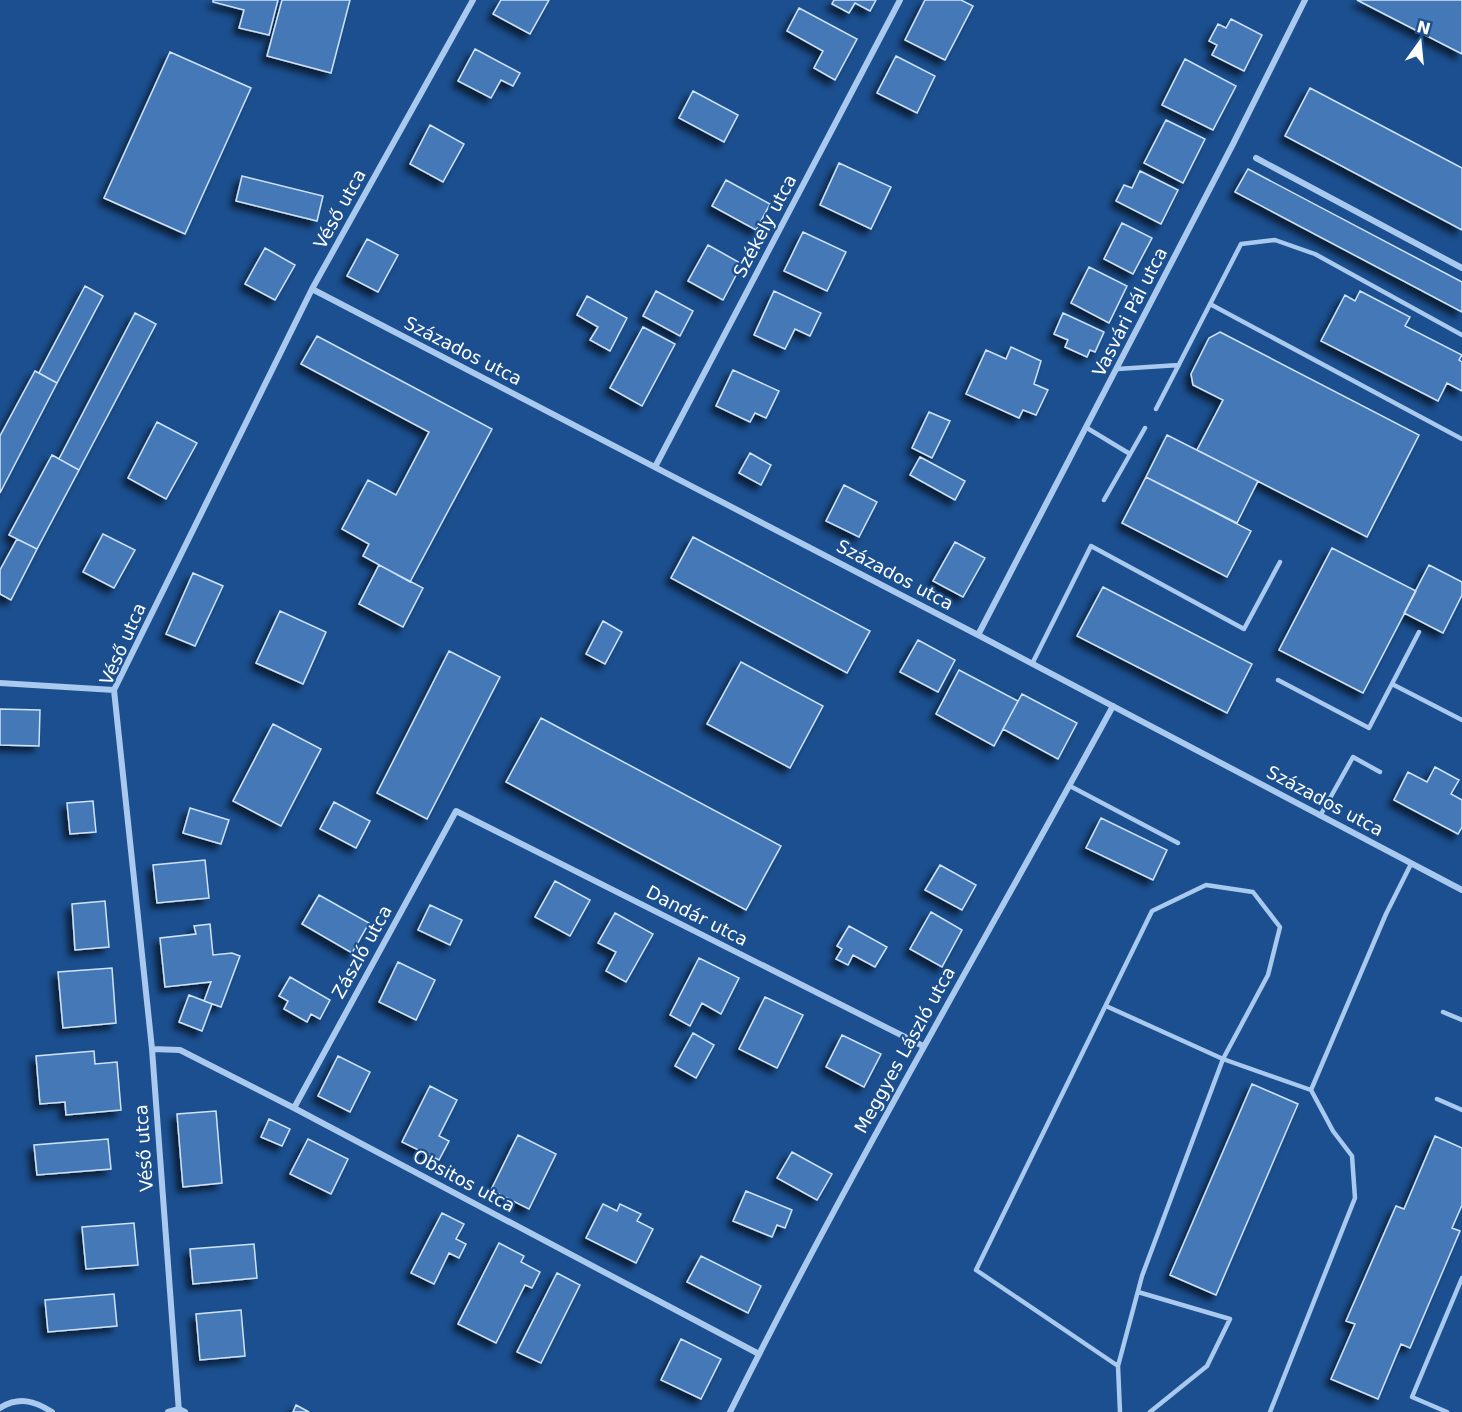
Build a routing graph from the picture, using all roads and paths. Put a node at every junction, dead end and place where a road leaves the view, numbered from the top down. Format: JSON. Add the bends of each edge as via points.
{"nodes":[{"id":1,"x":473,"y":0,"type":"edge"},
{"id":2,"x":900,"y":0,"type":"edge"},
{"id":3,"x":1305,"y":0,"type":"edge"},
{"id":4,"x":1256,"y":158,"type":"dead end"},
{"id":5,"x":1462,"y":268,"type":"edge"},
{"id":6,"x":312,"y":289,"type":"junction"},
{"id":7,"x":1210,"y":304,"type":"junction"},
{"id":8,"x":1462,"y":335,"type":"edge"},
{"id":9,"x":1179,"y":365,"type":"junction"},
{"id":10,"x":1117,"y":369,"type":"junction"},
{"id":11,"x":1156,"y":409,"type":"dead end"},
{"id":12,"x":1087,"y":428,"type":"junction"},
{"id":13,"x":1145,"y":428,"type":"dead end"},
{"id":14,"x":1462,"y":439,"type":"edge"},
{"id":15,"x":1130,"y":454,"type":"junction"},
{"id":16,"x":655,"y":467,"type":"junction"},
{"id":17,"x":1104,"y":500,"type":"dead end"},
{"id":18,"x":1280,"y":562,"type":"dead end"},
{"id":19,"x":1419,"y":632,"type":"dead end"},
{"id":20,"x":978,"y":635,"type":"junction"},
{"id":21,"x":1032,"y":664,"type":"junction"},
{"id":22,"x":1278,"y":680,"type":"dead end"},
{"id":23,"x":0,"y":683,"type":"edge"},
{"id":24,"x":1392,"y":684,"type":"junction"},
{"id":25,"x":114,"y":690,"type":"junction"},
{"id":26,"x":1113,"y":706,"type":"junction"},
{"id":27,"x":1462,"y":720,"type":"edge"},
{"id":28,"x":1380,"y":772,"type":"dead end"},
{"id":29,"x":1070,"y":786,"type":"junction"},
{"id":30,"x":456,"y":812,"type":"joint"},
{"id":31,"x":1320,"y":816,"type":"junction"},
{"id":32,"x":1178,"y":843,"type":"dead end"},
{"id":33,"x":1412,"y":864,"type":"junction"},
{"id":34,"x":1462,"y":890,"type":"edge"},
{"id":35,"x":1106,"y":1006,"type":"junction"},
{"id":36,"x":1443,"y":1012,"type":"dead end"},
{"id":37,"x":1462,"y":1020,"type":"edge"},
{"id":38,"x":923,"y":1046,"type":"junction"},
{"id":39,"x":152,"y":1049,"type":"junction"},
{"id":40,"x":1223,"y":1059,"type":"junction"},
{"id":41,"x":1311,"y":1090,"type":"junction"},
{"id":42,"x":1437,"y":1099,"type":"dead end"},
{"id":43,"x":294,"y":1108,"type":"junction"},
{"id":44,"x":1462,"y":1110,"type":"edge"},
{"id":45,"x":1462,"y":1278,"type":"edge"},
{"id":46,"x":1138,"y":1292,"type":"junction"},
{"id":47,"x":759,"y":1354,"type":"junction"},
{"id":48,"x":1118,"y":1366,"type":"junction"},
{"id":49,"x":0,"y":1408,"type":"edge"},
{"id":50,"x":181,"y":1411,"type":"edge"},
{"id":51,"x":52,"y":1412,"type":"edge"},
{"id":52,"x":168,"y":1412,"type":"edge"},
{"id":53,"x":730,"y":1412,"type":"edge"},
{"id":54,"x":1120,"y":1412,"type":"edge"},
{"id":55,"x":1150,"y":1412,"type":"edge"},
{"id":56,"x":1270,"y":1412,"type":"edge"},
{"id":57,"x":1447,"y":1412,"type":"edge"}],
"edges":[{"from":1,"to":6,"type":"street","name":"Véső utca"},
{"from":2,"to":16,"type":"street","name":"Székely utca"},
{"from":3,"to":10,"type":"street","name":"Vasvári Pál utca"},
{"from":4,"to":5,"type":"street"},
{"from":6,"to":16,"type":"street","name":"Százados utca"},
{"from":6,"to":25,"type":"street","name":"Véső utca"},
{"from":7,"to":8,"type":"lane","via":[[1241,244],[1275,240],[1315,254]]},
{"from":7,"to":9,"type":"lane"},
{"from":7,"to":14,"type":"lane"},
{"from":9,"to":10,"type":"lane"},
{"from":9,"to":11,"type":"lane"},
{"from":10,"to":12,"type":"street","name":"Vasvári Pál utca"},
{"from":12,"to":15,"type":"lane"},
{"from":12,"to":20,"type":"street","name":"Vasvári Pál utca"},
{"from":13,"to":15,"type":"lane"},
{"from":15,"to":17,"type":"lane"},
{"from":16,"to":20,"type":"street","name":"Százados utca"},
{"from":18,"to":21,"type":"lane","via":[[1244,629],[1091,546]]},
{"from":19,"to":24,"type":"lane"},
{"from":20,"to":21,"type":"street","name":"Százados utca"},
{"from":21,"to":26,"type":"street","name":"Százados utca"},
{"from":22,"to":24,"type":"lane","via":[[1369,728]]},
{"from":23,"to":25,"type":"street"},
{"from":24,"to":27,"type":"lane"},
{"from":25,"to":39,"type":"street","name":"Véső utca"},
{"from":26,"to":29,"type":"street","name":"Meggyes László utca"},
{"from":26,"to":31,"type":"street","name":"Százados utca"},
{"from":28,"to":31,"type":"lane","via":[[1353,757]]},
{"from":29,"to":32,"type":"lane"},
{"from":29,"to":38,"type":"street","name":"Meggyes László utca"},
{"from":30,"to":38,"type":"street","name":"Dandár utca"},
{"from":30,"to":43,"type":"street","name":"Zászló utca"},
{"from":31,"to":33,"type":"street","name":"Százados utca"},
{"from":33,"to":34,"type":"street","name":"Százados utca"},
{"from":33,"to":41,"type":"lane","via":[[1386,914]]},
{"from":35,"to":40,"type":"lane"},
{"from":35,"to":40,"type":"lane","via":[[1152,911],[1206,885],[1253,892],[1280,927],[1268,975]]},
{"from":35,"to":48,"type":"lane","via":[[976,1270]]},
{"from":36,"to":37,"type":"lane"},
{"from":38,"to":47,"type":"street","name":"Meggyes László utca"},
{"from":39,"to":43,"type":"street","name":"Obsitos utca","via":[[180,1050]]},
{"from":39,"to":50,"type":"street","name":"Véső utca"},
{"from":40,"to":41,"type":"lane"},
{"from":40,"to":46,"type":"lane"},
{"from":41,"to":56,"type":"lane","via":[[1352,1156],[1355,1198]]},
{"from":42,"to":44,"type":"lane"},
{"from":43,"to":47,"type":"street","name":"Obsitos utca"},
{"from":45,"to":57,"type":"lane","via":[[1412,1397]]},
{"from":46,"to":48,"type":"lane"},
{"from":46,"to":55,"type":"lane","via":[[1230,1319],[1207,1366]]},
{"from":47,"to":53,"type":"street","name":"Meggyes László utca"},
{"from":48,"to":54,"type":"lane"},
{"from":49,"to":51,"type":"street","via":[[25,1400]]},
{"from":50,"to":52,"type":"street"}]}
